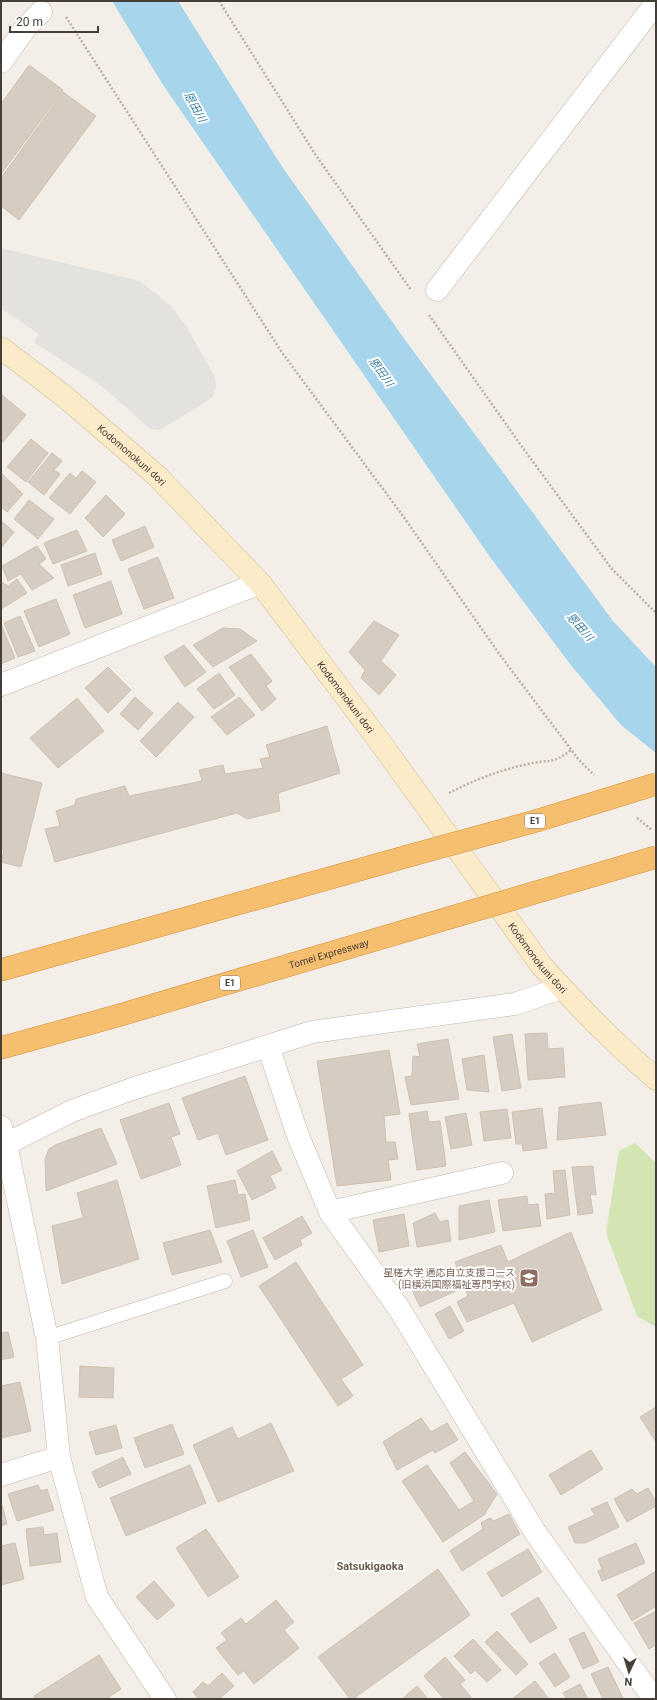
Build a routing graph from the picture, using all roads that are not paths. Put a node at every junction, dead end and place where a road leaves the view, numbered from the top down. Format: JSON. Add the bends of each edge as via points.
{"nodes":[{"id":1,"x":656,"y":3,"type":"edge"},
{"id":2,"x":41,"y":12,"type":"dead end"},
{"id":3,"x":1,"y":62,"type":"edge"},
{"id":4,"x":437,"y":290,"type":"dead end"},
{"id":5,"x":1,"y":348,"type":"edge"},
{"id":6,"x":260,"y":583,"type":"junction"},
{"id":7,"x":1,"y":685,"type":"edge"},
{"id":8,"x":656,"y":784,"type":"edge"},
{"id":9,"x":656,"y":857,"type":"edge"},
{"id":10,"x":1,"y":970,"type":"edge"},
{"id":11,"x":561,"y":988,"type":"junction"},
{"id":12,"x":268,"y":1046,"type":"junction"},
{"id":13,"x":1,"y":1048,"type":"edge"},
{"id":14,"x":656,"y":1079,"type":"edge"},
{"id":15,"x":3,"y":1139,"type":"edge"},
{"id":16,"x":502,"y":1173,"type":"dead end"},
{"id":17,"x":330,"y":1212,"type":"junction"},
{"id":18,"x":225,"y":1281,"type":"dead end"},
{"id":19,"x":47,"y":1338,"type":"junction"},
{"id":20,"x":60,"y":1458,"type":"junction"},
{"id":21,"x":1,"y":1475,"type":"edge"},
{"id":22,"x":166,"y":1699,"type":"edge"},
{"id":23,"x":654,"y":1699,"type":"edge"}],
"edges":[{"from":1,"to":4,"type":"street"},
{"from":2,"to":3,"type":"street","via":[[26,27]]},
{"from":5,"to":6,"type":"main road","name":"Kodomonokuni dori","via":[[64,396],[157,476]]},
{"from":6,"to":7,"type":"street"},
{"from":6,"to":11,"type":"main road","name":"Kodomonokuni dori","via":[[541,965]]},
{"from":8,"to":10,"type":"highway","number":"E1","bridge":true},
{"from":9,"to":13,"type":"highway","name":"Tomei Expressway","number":"E1","bridge":true},
{"from":11,"to":12,"type":"street","via":[[515,1004],[312,1032]]},
{"from":11,"to":14,"type":"main road","name":"Kodomonokuni dori"},
{"from":12,"to":15,"type":"street","via":[[132,1089]]},
{"from":12,"to":17,"type":"street","via":[[298,1136]]},
{"from":15,"to":19,"type":"street"},
{"from":16,"to":17,"type":"street"},
{"from":17,"to":23,"type":"street","via":[[398,1307],[535,1532]]},
{"from":18,"to":19,"type":"lane"},
{"from":19,"to":20,"type":"street"},
{"from":20,"to":21,"type":"street"},
{"from":20,"to":22,"type":"street","via":[[97,1597]]}]}
